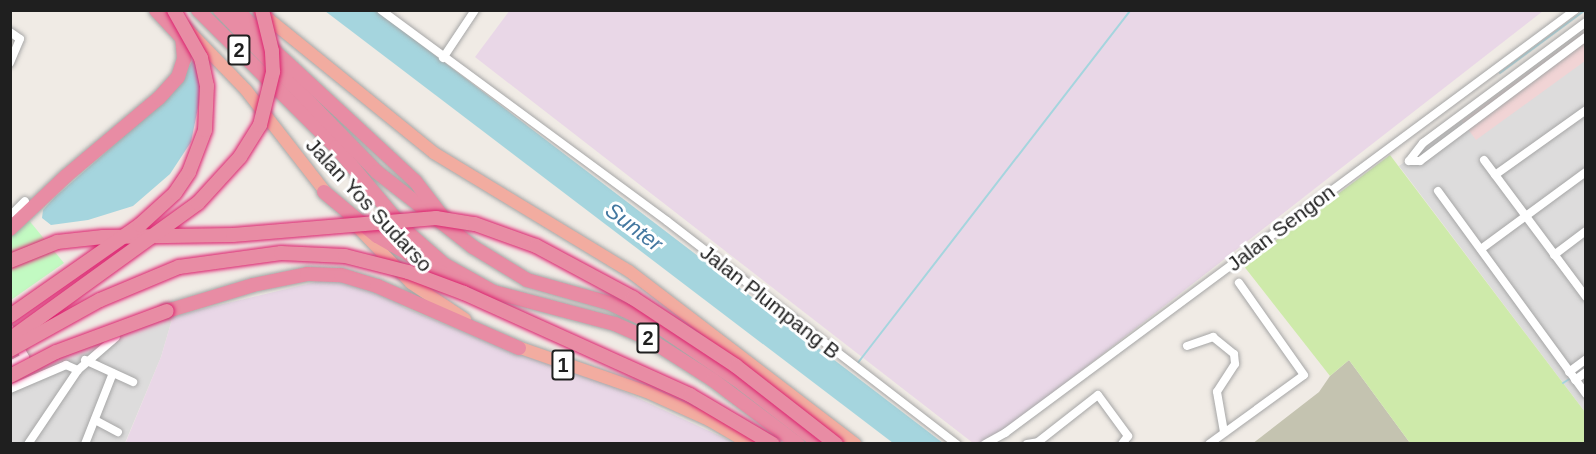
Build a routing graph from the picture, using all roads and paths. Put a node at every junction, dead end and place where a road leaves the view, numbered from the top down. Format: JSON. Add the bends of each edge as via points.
{"nodes":[{"id":1,"x":156,"y":10,"type":"edge"},
{"id":2,"x":164,"y":10,"type":"edge"},
{"id":3,"x":174,"y":10,"type":"edge"},
{"id":4,"x":198,"y":10,"type":"edge"},
{"id":5,"x":220,"y":10,"type":"edge"},
{"id":6,"x":238,"y":10,"type":"edge"},
{"id":7,"x":260,"y":10,"type":"edge"},
{"id":8,"x":381,"y":10,"type":"edge"},
{"id":9,"x":475,"y":10,"type":"edge"},
{"id":10,"x":1575,"y":10,"type":"edge"},
{"id":11,"x":1586,"y":22,"type":"edge"},
{"id":12,"x":14,"y":34,"type":"edge"},
{"id":13,"x":1586,"y":37,"type":"edge"},
{"id":14,"x":442,"y":58,"type":"junction"},
{"id":15,"x":10,"y":63,"type":"edge"},
{"id":16,"x":1586,"y":110,"type":"edge"},
{"id":17,"x":1452,"y":122,"type":"junction"},
{"id":18,"x":1459,"y":132,"type":"junction"},
{"id":19,"x":1484,"y":160,"type":"dead end"},
{"id":20,"x":1586,"y":172,"type":"edge"},
{"id":21,"x":1495,"y":175,"type":"junction"},
{"id":22,"x":1438,"y":191,"type":"dead end"},
{"id":23,"x":324,"y":192,"type":"junction"},
{"id":24,"x":25,"y":201,"type":"dead end"},
{"id":25,"x":10,"y":216,"type":"edge"},
{"id":26,"x":1525,"y":217,"type":"junction"},
{"id":27,"x":10,"y":229,"type":"edge"},
{"id":28,"x":1586,"y":231,"type":"edge"},
{"id":29,"x":454,"y":232,"type":"junction"},
{"id":30,"x":1481,"y":249,"type":"junction"},
{"id":31,"x":1554,"y":255,"type":"junction"},
{"id":32,"x":10,"y":261,"type":"edge"},
{"id":33,"x":1239,"y":284,"type":"dead end"},
{"id":34,"x":494,"y":292,"type":"junction"},
{"id":35,"x":1585,"y":294,"type":"edge"},
{"id":36,"x":10,"y":316,"type":"edge"},
{"id":37,"x":10,"y":329,"type":"edge"},
{"id":38,"x":116,"y":337,"type":"dead end"},
{"id":39,"x":10,"y":339,"type":"edge"},
{"id":40,"x":1187,"y":346,"type":"dead end"},
{"id":41,"x":519,"y":348,"type":"junction"},
{"id":42,"x":10,"y":350,"type":"edge"},
{"id":43,"x":25,"y":357,"type":"junction"},
{"id":44,"x":1586,"y":359,"type":"edge"},
{"id":45,"x":85,"y":360,"type":"junction"},
{"id":46,"x":10,"y":365,"type":"edge"},
{"id":47,"x":78,"y":370,"type":"junction"},
{"id":48,"x":1569,"y":372,"type":"junction"},
{"id":49,"x":1586,"y":372,"type":"edge"},
{"id":50,"x":113,"y":373,"type":"junction"},
{"id":51,"x":10,"y":376,"type":"edge"},
{"id":52,"x":36,"y":376,"type":"junction"},
{"id":53,"x":1575,"y":380,"type":"junction"},
{"id":54,"x":133,"y":382,"type":"dead end"},
{"id":55,"x":10,"y":389,"type":"edge"},
{"id":56,"x":1586,"y":394,"type":"edge"},
{"id":57,"x":94,"y":420,"type":"junction"},
{"id":58,"x":784,"y":424,"type":"junction"},
{"id":59,"x":118,"y":432,"type":"dead end"},
{"id":60,"x":1224,"y":432,"type":"junction"},
{"id":61,"x":28,"y":444,"type":"edge"},
{"id":62,"x":85,"y":444,"type":"edge"},
{"id":63,"x":750,"y":444,"type":"edge"},
{"id":64,"x":773,"y":444,"type":"edge"},
{"id":65,"x":798,"y":444,"type":"edge"},
{"id":66,"x":820,"y":444,"type":"edge"},
{"id":67,"x":836,"y":444,"type":"edge"},
{"id":68,"x":855,"y":444,"type":"edge"},
{"id":69,"x":957,"y":444,"type":"edge"},
{"id":70,"x":985,"y":444,"type":"edge"},
{"id":71,"x":1027,"y":444,"type":"edge"},
{"id":72,"x":1122,"y":444,"type":"edge"},
{"id":73,"x":1209,"y":444,"type":"edge"}],
"edges":[{"from":1,"to":27,"type":"highway","via":[[180,33],[184,50],[178,77]]},
{"from":2,"to":23,"type":"highway","name":"Jalan Yos Sudarso","number":"1","via":[[246,90]]},
{"from":3,"to":36,"type":"highway","bridge":true,"via":[[201,58],[207,86],[205,130],[189,172],[163,206],[140,225]]},
{"from":4,"to":34,"type":"highway","number":"2","via":[[336,147],[405,230],[459,275]]},
{"from":5,"to":29,"type":"highway","number":"2","via":[[377,171]]},
{"from":6,"to":29,"type":"highway","via":[[269,46],[415,181]]},
{"from":7,"to":39,"type":"highway","bridge":true,"via":[[272,51],[272,81],[260,125],[240,157],[198,203]]},
{"from":7,"to":68,"type":"highway","via":[[434,153],[629,271]]},
{"from":8,"to":14,"type":"street","name":"Jalan Plumpang B"},
{"from":9,"to":14,"type":"street"},
{"from":10,"to":70,"type":"street","name":"Jalan Sengon","via":[[1005,434]]},
{"from":11,"to":17,"type":"street"},
{"from":12,"to":15,"type":"street"},
{"from":13,"to":18,"type":"street"},
{"from":14,"to":69,"type":"street","name":"Jalan Plumpang B","via":[[667,221]]},
{"from":16,"to":21,"type":"street"},
{"from":17,"to":18,"type":"street"},
{"from":17,"to":18,"type":"street","via":[[1416,149],[1409,160],[1420,161]]},
{"from":19,"to":21,"type":"street"},
{"from":20,"to":26,"type":"street"},
{"from":21,"to":26,"type":"street"},
{"from":22,"to":30,"type":"street"},
{"from":23,"to":34,"type":"highway","via":[[377,236],[424,266],[467,287]]},
{"from":23,"to":41,"type":"highway","name":"Jalan Yos Sudarso","number":"1","via":[[411,283],[461,317]]},
{"from":24,"to":25,"type":"street"},
{"from":26,"to":30,"type":"street"},
{"from":26,"to":31,"type":"street"},
{"from":28,"to":31,"type":"street"},
{"from":29,"to":58,"type":"highway","number":"2","via":[[527,280],[609,303],[658,326]]},
{"from":30,"to":48,"type":"street"},
{"from":31,"to":35,"type":"street"},
{"from":32,"to":67,"type":"highway","bridge":true,"via":[[57,242],[103,237],[233,235],[436,218],[475,224],[536,246],[633,298],[736,366]]},
{"from":33,"to":60,"type":"street","via":[[1304,375]]},
{"from":34,"to":58,"type":"highway","number":"2","via":[[615,324],[647,338]]},
{"from":37,"to":43,"type":"street"},
{"from":38,"to":45,"type":"street"},
{"from":40,"to":60,"type":"street","via":[[1213,337],[1234,354],[1235,364],[1217,392]]},
{"from":41,"to":51,"type":"highway","bridge":true,"via":[[377,286],[341,275],[307,274],[202,299],[56,352]]},
{"from":41,"to":63,"type":"highway","name":"Jalan Yos Sudarso","number":"1","via":[[647,392]]},
{"from":42,"to":64,"type":"highway","bridge":true,"via":[[100,300],[179,267],[281,253],[345,256],[408,272],[464,293],[690,395]]},
{"from":43,"to":46,"type":"street"},
{"from":43,"to":52,"type":"street"},
{"from":44,"to":48,"type":"street"},
{"from":45,"to":47,"type":"street"},
{"from":45,"to":50,"type":"street"},
{"from":47,"to":52,"type":"street","via":[[66,365]]},
{"from":47,"to":61,"type":"street"},
{"from":48,"to":53,"type":"street"},
{"from":49,"to":53,"type":"street"},
{"from":50,"to":54,"type":"street"},
{"from":50,"to":57,"type":"street"},
{"from":52,"to":55,"type":"street"},
{"from":53,"to":56,"type":"street"},
{"from":57,"to":59,"type":"street"},
{"from":57,"to":62,"type":"street"},
{"from":58,"to":65,"type":"highway","number":"2"},
{"from":58,"to":66,"type":"highway","number":"2"},
{"from":60,"to":73,"type":"street"},
{"from":71,"to":72,"type":"street","via":[[1038,442],[1098,395],[1128,436]]}]}
